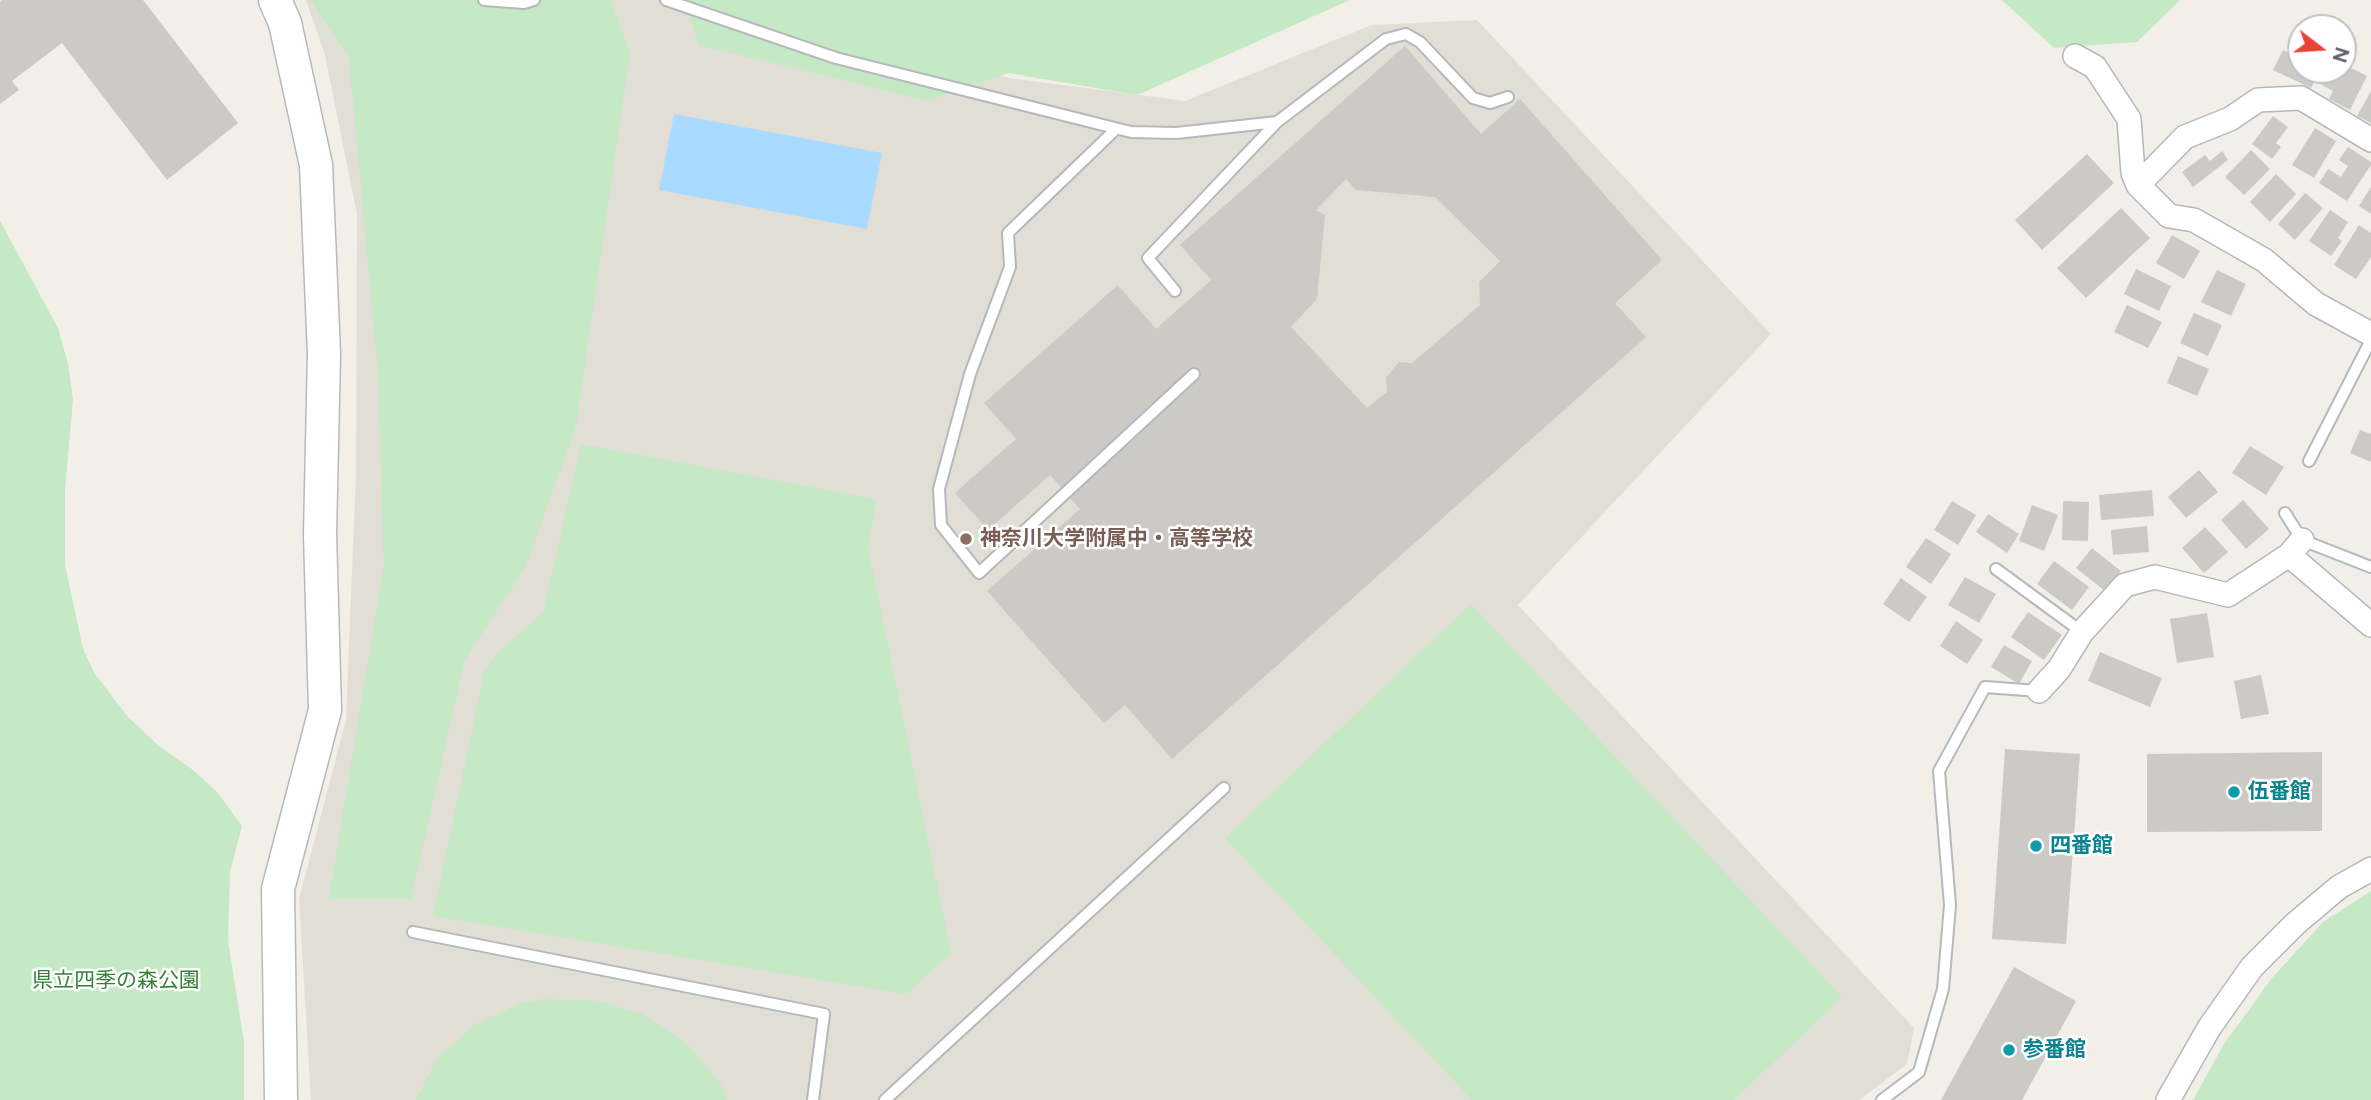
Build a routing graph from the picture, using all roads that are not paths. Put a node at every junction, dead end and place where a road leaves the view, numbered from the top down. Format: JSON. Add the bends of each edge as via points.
{"nodes":[{"id":1,"x":275,"y":0,"type":"edge"},
{"id":2,"x":484,"y":0,"type":"edge"},
{"id":3,"x":534,"y":0,"type":"edge"},
{"id":4,"x":666,"y":0,"type":"edge"},
{"id":5,"x":2075,"y":56,"type":"dead end"},
{"id":6,"x":1508,"y":97,"type":"dead end"},
{"id":7,"x":1277,"y":122,"type":"junction"},
{"id":8,"x":1115,"y":129,"type":"junction"},
{"id":9,"x":2371,"y":140,"type":"edge"},
{"id":10,"x":2138,"y":185,"type":"junction"},
{"id":11,"x":1175,"y":291,"type":"dead end"},
{"id":12,"x":2371,"y":334,"type":"edge"},
{"id":13,"x":2371,"y":341,"type":"edge"},
{"id":14,"x":1194,"y":374,"type":"dead end"},
{"id":15,"x":2309,"y":461,"type":"dead end"},
{"id":16,"x":2286,"y":513,"type":"dead end"},
{"id":17,"x":2295,"y":548,"type":"junction"},
{"id":18,"x":2371,"y":567,"type":"edge"},
{"id":19,"x":1996,"y":569,"type":"dead end"},
{"id":20,"x":2371,"y":625,"type":"edge"},
{"id":21,"x":2082,"y":632,"type":"junction"},
{"id":22,"x":2039,"y":691,"type":"joint"},
{"id":23,"x":1224,"y":788,"type":"dead end"},
{"id":24,"x":2371,"y":869,"type":"edge"},
{"id":25,"x":413,"y":932,"type":"dead end"},
{"id":26,"x":281,"y":1100,"type":"edge"},
{"id":27,"x":813,"y":1100,"type":"edge"},
{"id":28,"x":884,"y":1100,"type":"edge"},
{"id":29,"x":1882,"y":1100,"type":"edge"},
{"id":30,"x":2168,"y":1100,"type":"edge"}],
"edges":[{"from":1,"to":26,"type":"street","via":[[285,23],[316,165],[324,354],[320,534],[325,710],[278,889]]},
{"from":2,"to":3,"type":"lane"},
{"from":4,"to":8,"type":"lane","via":[[836,58]]},
{"from":5,"to":10,"type":"street","via":[[2095,67],[2129,119]]},
{"from":6,"to":7,"type":"lane","via":[[1490,103],[1473,98],[1420,42],[1406,34],[1386,38]]},
{"from":7,"to":8,"type":"lane","via":[[1176,133]]},
{"from":7,"to":11,"type":"lane","via":[[1148,258]]},
{"from":8,"to":14,"type":"lane","via":[[1008,233],[1010,267],[970,374],[939,489],[941,525],[979,573]]},
{"from":9,"to":10,"type":"street","via":[[2301,98],[2258,100],[2230,119],[2185,137]]},
{"from":10,"to":12,"type":"street","via":[[2169,216],[2194,219],[2264,260],[2316,304]]},
{"from":13,"to":15,"type":"lane"},
{"from":16,"to":17,"type":"lane"},
{"from":17,"to":18,"type":"lane"},
{"from":17,"to":20,"type":"street"},
{"from":17,"to":21,"type":"street","via":[[2228,595],[2155,577],[2125,584]]},
{"from":19,"to":21,"type":"lane"},
{"from":21,"to":22,"type":"street"},
{"from":22,"to":29,"type":"lane","via":[[1985,687],[1939,771],[1950,905],[1942,989],[1919,1072]]},
{"from":23,"to":28,"type":"lane"},
{"from":24,"to":30,"type":"street","via":[[2339,887],[2252,967],[2209,1028]]},
{"from":25,"to":27,"type":"lane","via":[[824,1014]]}]}
